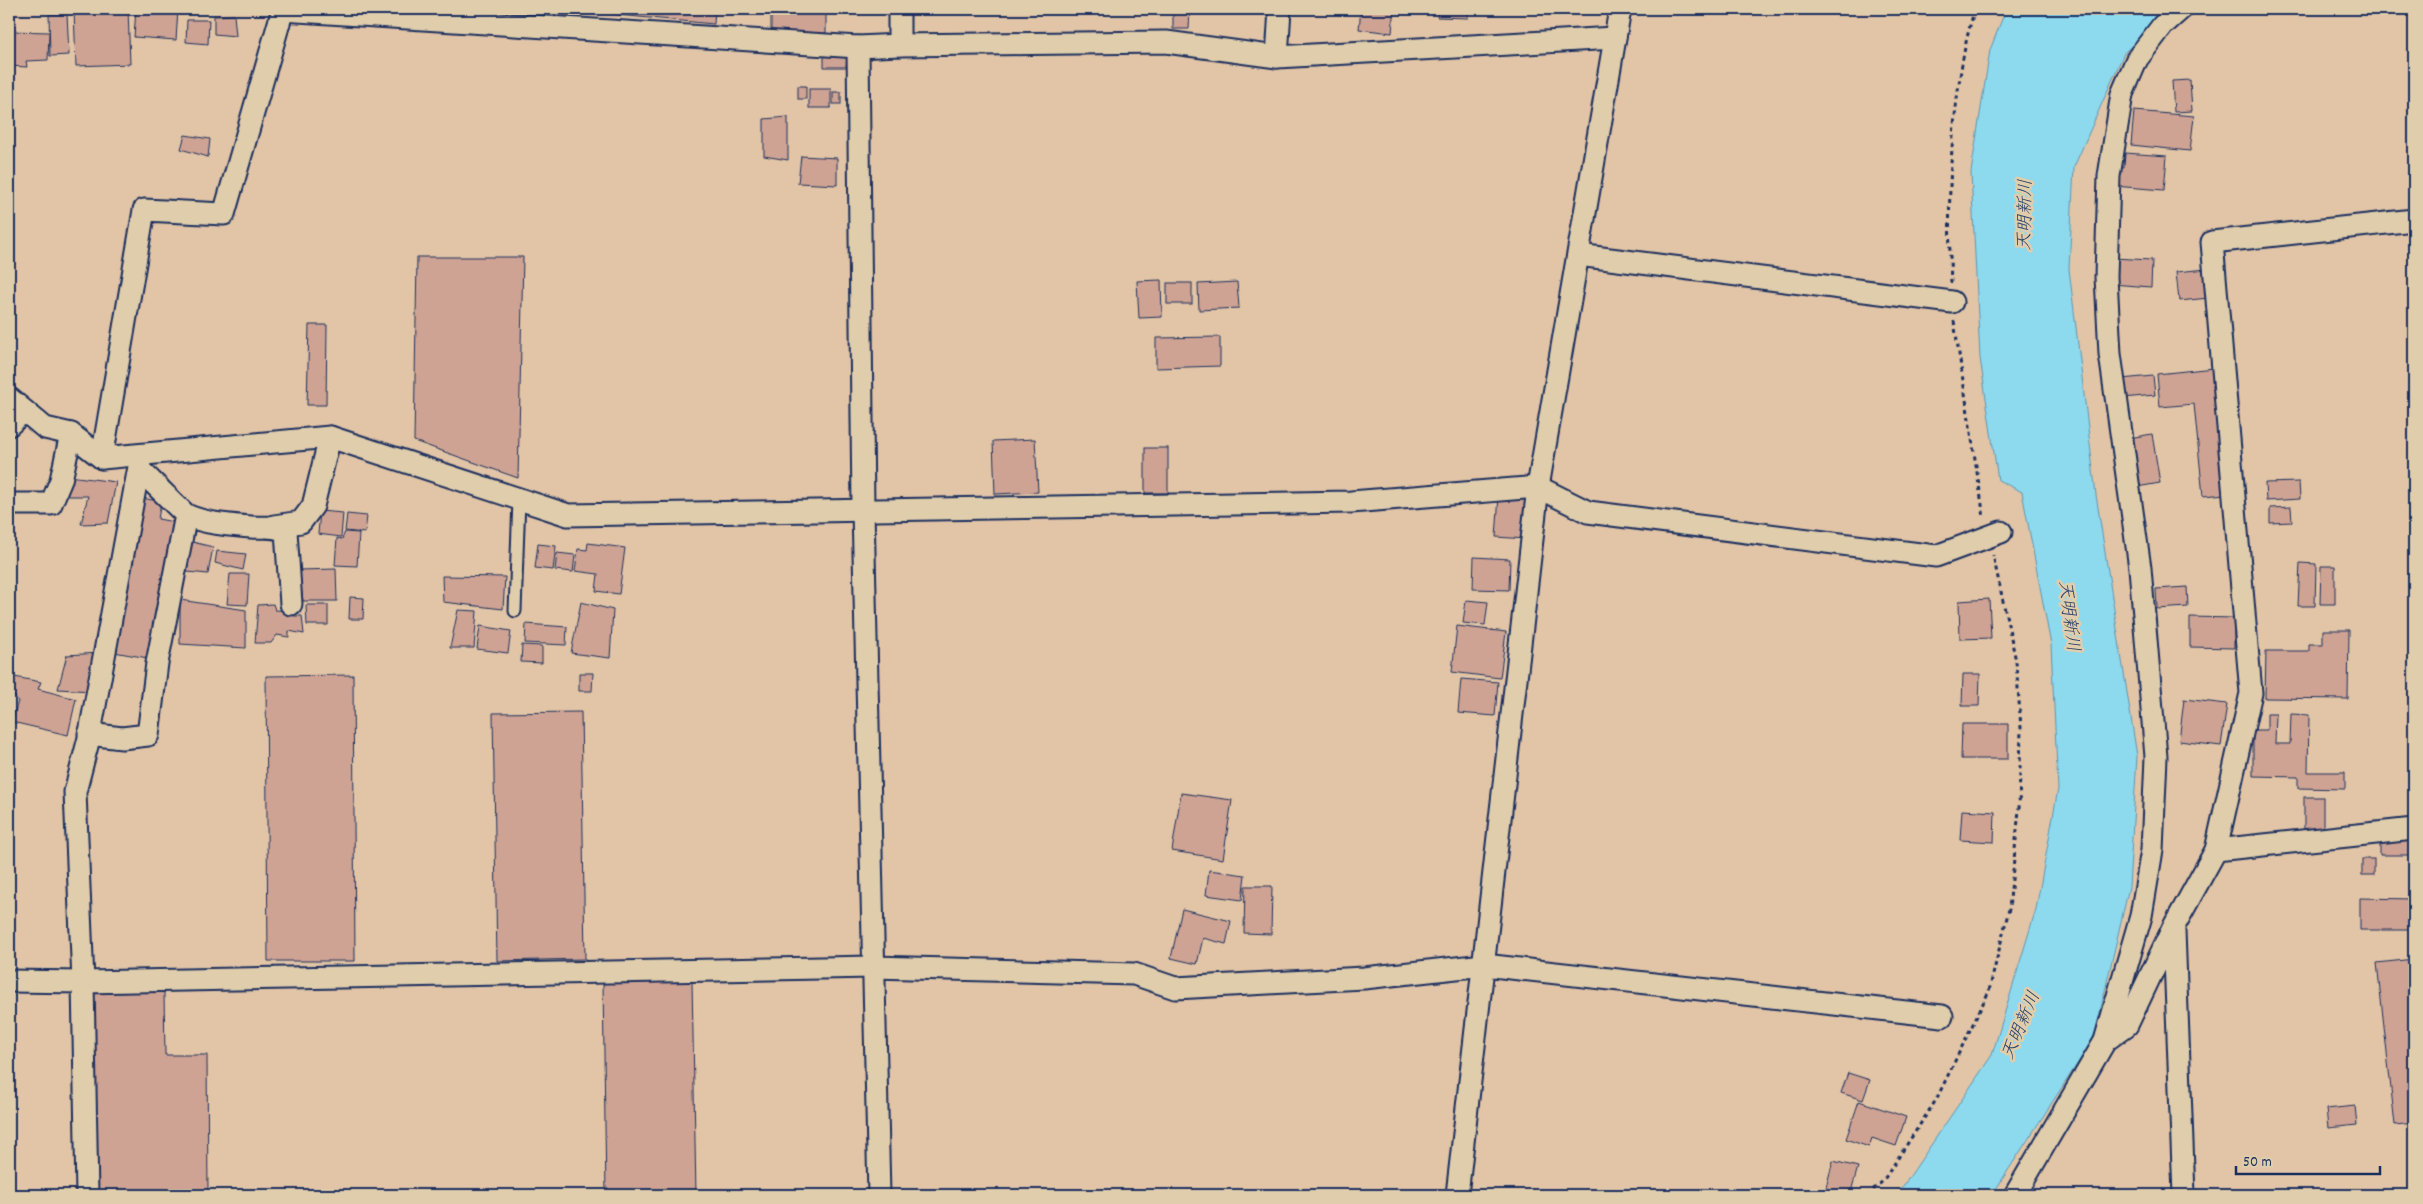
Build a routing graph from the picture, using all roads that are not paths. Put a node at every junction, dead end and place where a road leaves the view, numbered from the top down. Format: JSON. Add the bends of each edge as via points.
{"nodes":[{"id":1,"x":283,"y":9,"type":"edge"},
{"id":2,"x":899,"y":9,"type":"edge"},
{"id":3,"x":1280,"y":9,"type":"edge"},
{"id":4,"x":1620,"y":9,"type":"edge"},
{"id":5,"x":2181,"y":9,"type":"edge"},
{"id":6,"x":1614,"y":38,"type":"junction"},
{"id":7,"x":899,"y":45,"type":"junction"},
{"id":8,"x":858,"y":47,"type":"junction"},
{"id":9,"x":1277,"y":56,"type":"junction"},
{"id":10,"x":2414,"y":220,"type":"edge"},
{"id":11,"x":1578,"y":255,"type":"junction"},
{"id":12,"x":1952,"y":302,"type":"road end"},
{"id":13,"x":16,"y":404,"type":"edge"},
{"id":14,"x":9,"y":425,"type":"edge"},
{"id":15,"x":71,"y":434,"type":"junction"},
{"id":16,"x":330,"y":437,"type":"junction"},
{"id":17,"x":102,"y":458,"type":"junction"},
{"id":18,"x":140,"y":463,"type":"junction"},
{"id":19,"x":1538,"y":487,"type":"junction"},
{"id":20,"x":519,"y":499,"type":"junction"},
{"id":21,"x":9,"y":504,"type":"edge"},
{"id":22,"x":863,"y":510,"type":"junction"},
{"id":23,"x":186,"y":515,"type":"junction"},
{"id":24,"x":274,"y":526,"type":"junction"},
{"id":25,"x":1995,"y":534,"type":"road end"},
{"id":26,"x":291,"y":604,"type":"dead end"},
{"id":27,"x":515,"y":611,"type":"dead end"},
{"id":28,"x":89,"y":734,"type":"junction"},
{"id":29,"x":2414,"y":828,"type":"edge"},
{"id":30,"x":2216,"y":850,"type":"junction"},
{"id":31,"x":2174,"y":928,"type":"junction"},
{"id":32,"x":1484,"y":965,"type":"junction"},
{"id":33,"x":873,"y":968,"type":"junction"},
{"id":34,"x":9,"y":981,"type":"edge"},
{"id":35,"x":83,"y":982,"type":"junction"},
{"id":36,"x":1942,"y":1016,"type":"dead end"},
{"id":37,"x":2104,"y":1041,"type":"junction"},
{"id":38,"x":87,"y":1195,"type":"edge"},
{"id":39,"x":879,"y":1195,"type":"edge"},
{"id":40,"x":1457,"y":1195,"type":"edge"},
{"id":41,"x":2014,"y":1195,"type":"edge"},
{"id":42,"x":2184,"y":1195,"type":"edge"}],
"edges":[{"from":1,"to":8,"type":"street"},
{"from":1,"to":17,"type":"street","via":[[224,214],[144,210]]},
{"from":2,"to":7,"type":"street"},
{"from":3,"to":9,"type":"street"},
{"from":4,"to":6,"type":"street"},
{"from":5,"to":37,"type":"street","via":[[2163,25],[2137,59],[2122,94],[2109,176],[2106,277],[2110,354],[2140,568],[2156,756],[2152,850],[2141,916]]},
{"from":6,"to":9,"type":"street"},
{"from":6,"to":11,"type":"street"},
{"from":7,"to":8,"type":"street"},
{"from":7,"to":9,"type":"street","via":[[1166,42]]},
{"from":8,"to":22,"type":"street"},
{"from":10,"to":30,"type":"street","via":[[2212,242],[2251,692]]},
{"from":11,"to":12,"type":"street"},
{"from":11,"to":19,"type":"street"},
{"from":13,"to":14,"type":"street"},
{"from":13,"to":15,"type":"street","via":[[46,428]]},
{"from":15,"to":17,"type":"street"},
{"from":15,"to":21,"type":"street","via":[[61,480],[51,504]]},
{"from":16,"to":18,"type":"street","via":[[171,450]]},
{"from":16,"to":20,"type":"street"},
{"from":16,"to":24,"type":"street","via":[[313,506],[300,522]]},
{"from":17,"to":18,"type":"street"},
{"from":18,"to":23,"type":"street"},
{"from":18,"to":28,"type":"street"},
{"from":19,"to":22,"type":"street","via":[[1351,502]]},
{"from":19,"to":25,"type":"street","via":[[1588,512],[1936,556]]},
{"from":19,"to":32,"type":"street"},
{"from":20,"to":22,"type":"street","via":[[568,515]]},
{"from":20,"to":27,"type":"lane"},
{"from":22,"to":33,"type":"street"},
{"from":23,"to":24,"type":"street","via":[[204,523],[254,528]]},
{"from":23,"to":28,"type":"street","via":[[157,663],[148,735],[122,738]]},
{"from":24,"to":26,"type":"street","via":[[286,531]]},
{"from":28,"to":35,"type":"street","via":[[75,792]]},
{"from":29,"to":30,"type":"street"},
{"from":30,"to":31,"type":"street"},
{"from":31,"to":37,"type":"street","via":[[2127,1026]]},
{"from":31,"to":42,"type":"street"},
{"from":32,"to":33,"type":"street","via":[[1364,978],[1175,988],[1134,974]]},
{"from":32,"to":36,"type":"street"},
{"from":32,"to":40,"type":"street"},
{"from":33,"to":35,"type":"street"},
{"from":33,"to":39,"type":"street"},
{"from":34,"to":35,"type":"street"},
{"from":35,"to":38,"type":"street"},
{"from":37,"to":41,"type":"street"}]}
